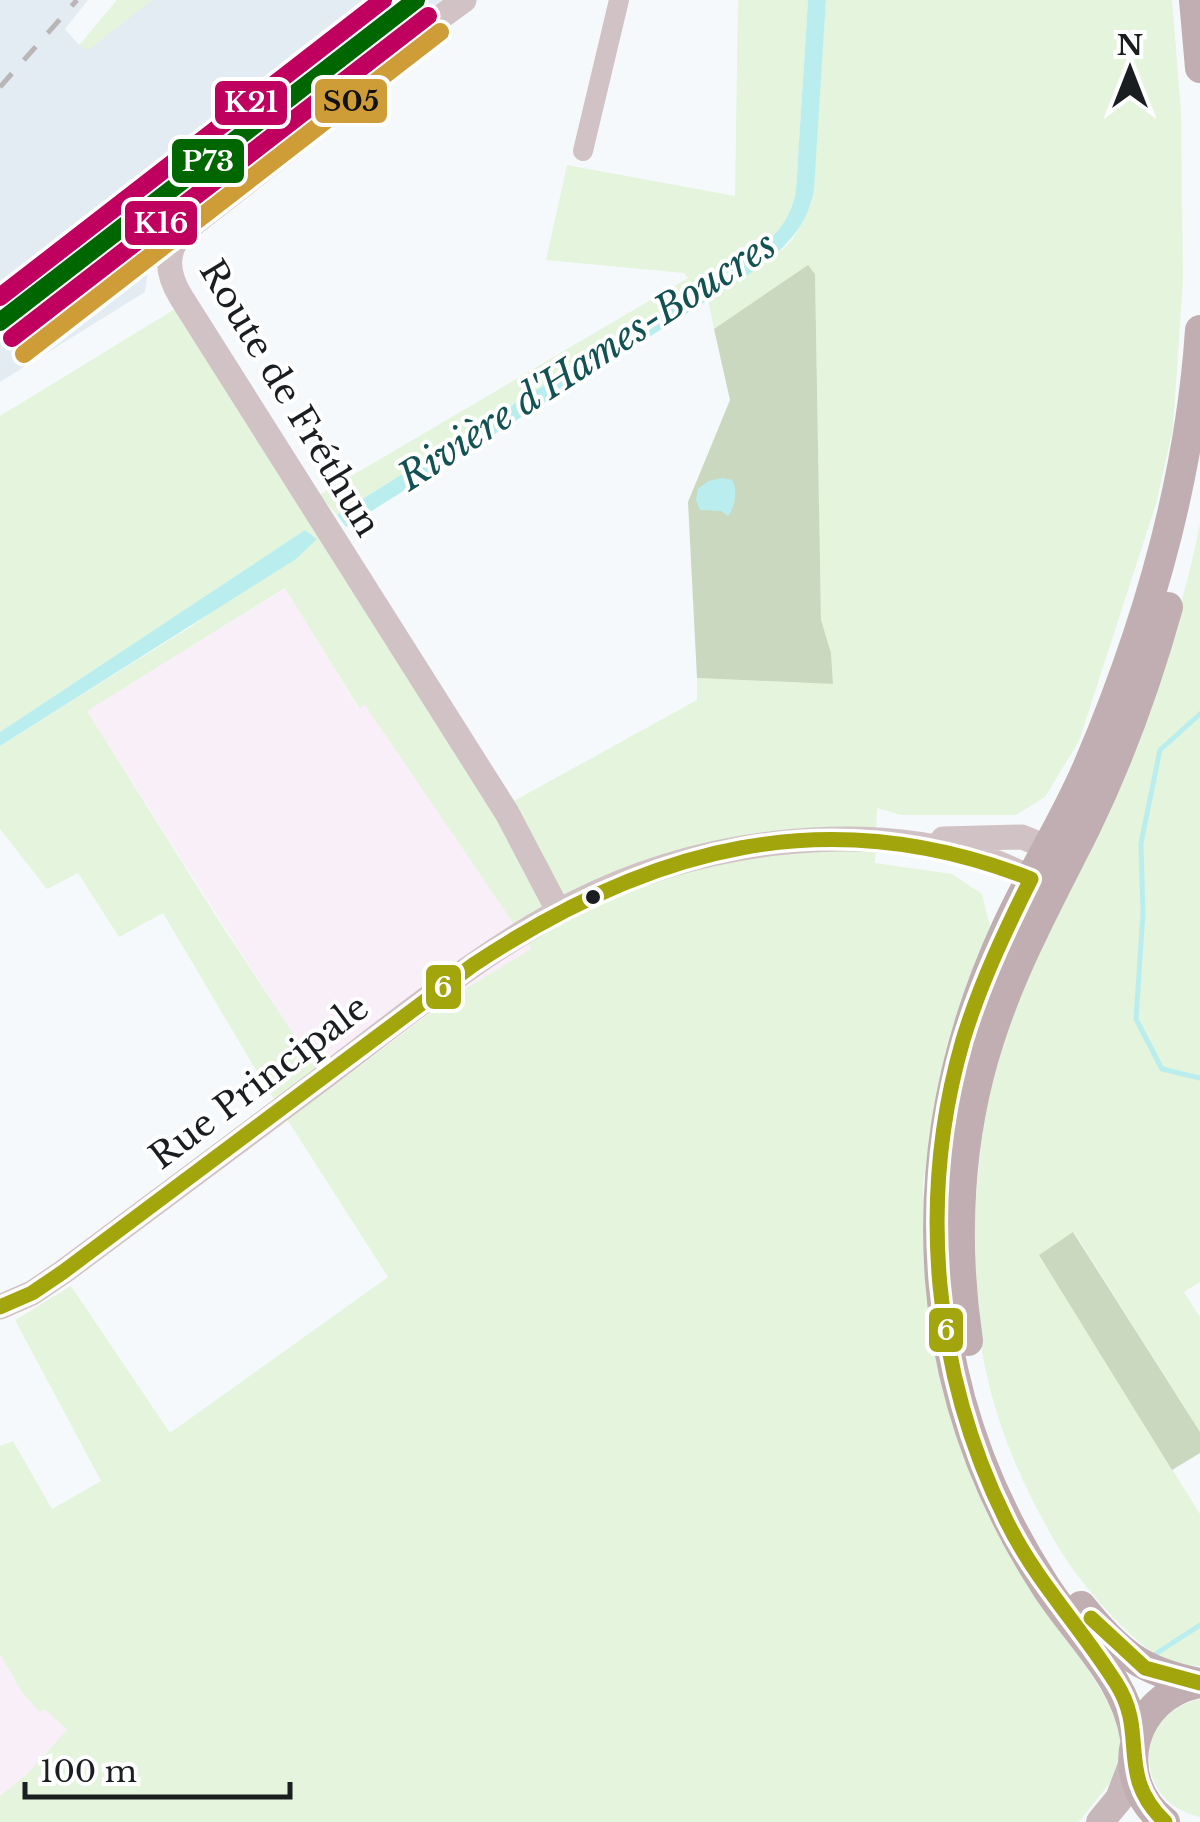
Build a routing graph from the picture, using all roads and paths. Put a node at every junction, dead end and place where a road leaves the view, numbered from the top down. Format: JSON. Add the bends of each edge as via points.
{"nodes":[{"id":1,"x":464,"y":0,"type":"edge"},
{"id":2,"x":619,"y":0,"type":"edge"},
{"id":3,"x":1194,"y":0,"type":"edge"},
{"id":4,"x":1200,"y":68,"type":"edge"},
{"id":5,"x":583,"y":151,"type":"dead end"},
{"id":6,"x":1200,"y":330,"type":"edge"},
{"id":7,"x":1200,"y":458,"type":"edge"},
{"id":8,"x":868,"y":841,"type":"junction"},
{"id":9,"x":1059,"y":851,"type":"junction"},
{"id":10,"x":1042,"y":884,"type":"junction"},
{"id":11,"x":559,"y":912,"type":"junction"},
{"id":12,"x":0,"y":1308,"type":"edge"},
{"id":13,"x":1200,"y":1683,"type":"edge"},
{"id":14,"x":1134,"y":1752,"type":"junction"},
{"id":15,"x":1100,"y":1822,"type":"edge"},
{"id":16,"x":1165,"y":1822,"type":"edge"}],
"edges":[{"from":1,"to":11,"type":"street","name":"Route de Fréthun","via":[[388,55],[294,144],[186,229],[172,245],[169,270],[507,813]]},
{"from":2,"to":5,"type":"street"},
{"from":3,"to":4,"type":"main road"},
{"from":6,"to":9,"type":"main road","via":[[1178,482],[1146,608]]},
{"from":7,"to":9,"type":"main road","via":[[1150,667],[1107,781]]},
{"from":8,"to":9,"type":"street","via":[[1002,836]]},
{"from":8,"to":10,"type":"street","via":[[956,851]]},
{"from":8,"to":11,"type":"street","name":"Rue Principale","via":[[792,843],[710,856],[622,883]]},
{"from":9,"to":10,"type":"main road"},
{"from":10,"to":13,"type":"main road","via":[[974,1103],[960,1220],[971,1359],[1006,1482],[1078,1603],[1137,1663]]},
{"from":10,"to":14,"type":"main road","via":[[978,996],[953,1078],[939,1187],[941,1295],[959,1395],[988,1484],[1046,1588],[1122,1693]]},
{"from":11,"to":12,"type":"street","name":"Rue Principale","via":[[441,990],[64,1272]]},
{"from":13,"to":14,"type":"main road","via":[[1160,1700],[1147,1714]]},
{"from":14,"to":15,"type":"main road","via":[[1119,1799]]},
{"from":14,"to":16,"type":"main road","via":[[1141,1796]]}]}
